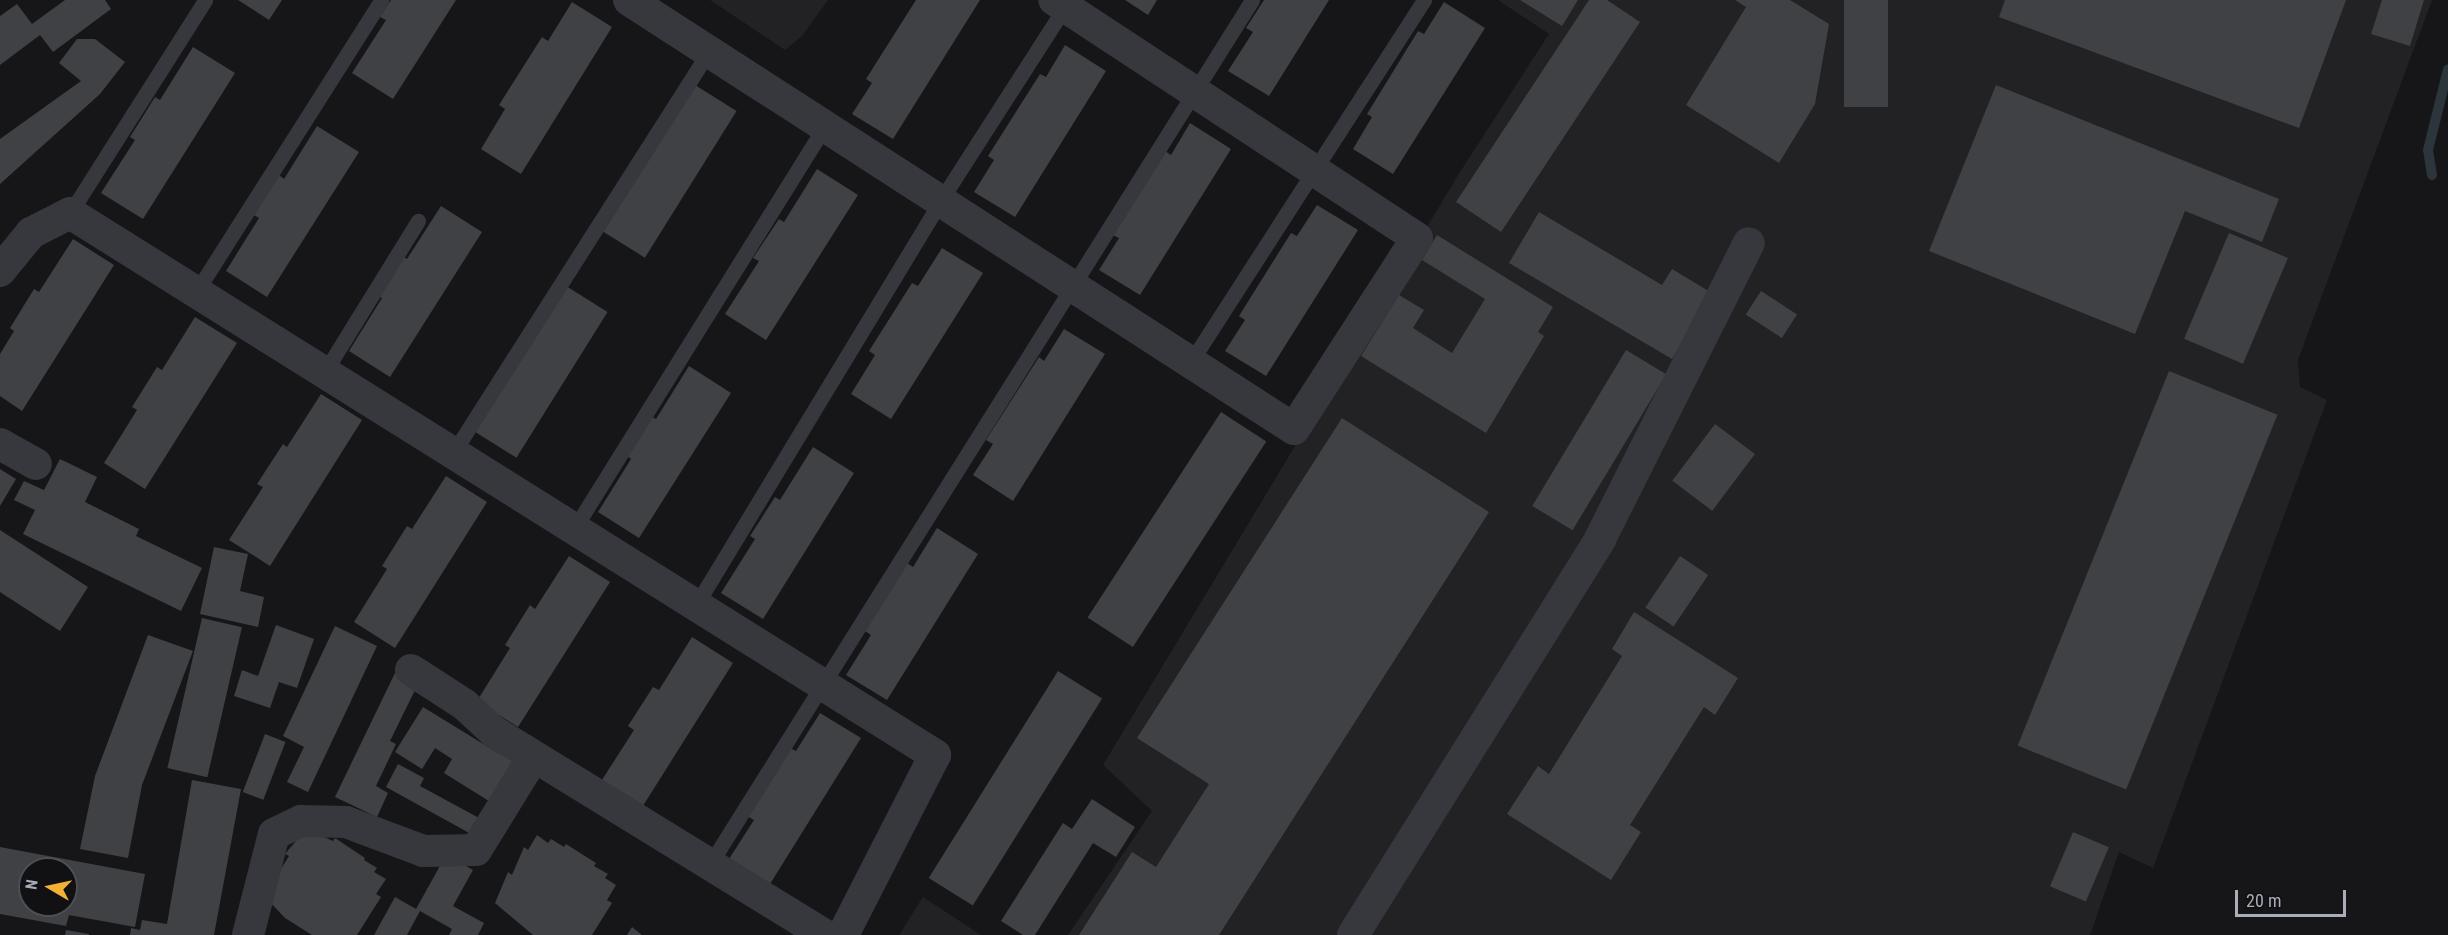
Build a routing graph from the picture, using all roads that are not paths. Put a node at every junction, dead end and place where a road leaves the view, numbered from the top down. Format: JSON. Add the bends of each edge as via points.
{"nodes":[{"id":1,"x":205,"y":0,"type":"edge"},
{"id":2,"x":381,"y":0,"type":"edge"},
{"id":3,"x":629,"y":0,"type":"edge"},
{"id":4,"x":1252,"y":0,"type":"edge"},
{"id":5,"x":1424,"y":0,"type":"edge"},
{"id":6,"x":1063,"y":2,"type":"edge"},
{"id":7,"x":708,"y":53,"type":"junction"},
{"id":8,"x":1192,"y":91,"type":"junction"},
{"id":9,"x":824,"y":128,"type":"junction"},
{"id":10,"x":1315,"y":171,"type":"junction"},
{"id":11,"x":939,"y":202,"type":"junction"},
{"id":12,"x":70,"y":213,"type":"junction"},
{"id":13,"x":418,"y":221,"type":"dead end"},
{"id":14,"x":1749,"y":243,"type":"dead end"},
{"id":15,"x":0,"y":271,"type":"edge"},
{"id":16,"x":1069,"y":286,"type":"junction"},
{"id":17,"x":196,"y":292,"type":"junction"},
{"id":18,"x":1190,"y":363,"type":"junction"},
{"id":19,"x":324,"y":373,"type":"junction"},
{"id":20,"x":0,"y":444,"type":"edge"},
{"id":21,"x":453,"y":453,"type":"junction"},
{"id":22,"x":36,"y":464,"type":"dead end"},
{"id":23,"x":574,"y":529,"type":"junction"},
{"id":24,"x":696,"y":605,"type":"junction"},
{"id":25,"x":411,"y":670,"type":"dead end"},
{"id":26,"x":820,"y":683,"type":"junction"},
{"id":27,"x":534,"y":756,"type":"junction"},
{"id":28,"x":710,"y":864,"type":"junction"},
{"id":29,"x":248,"y":935,"type":"edge"},
{"id":30,"x":825,"y":935,"type":"edge"},
{"id":31,"x":843,"y":935,"type":"edge"},
{"id":32,"x":1353,"y":935,"type":"edge"}],
"edges":[{"from":1,"to":12,"type":"lane"},
{"from":2,"to":17,"type":"lane"},
{"from":3,"to":7,"type":"street"},
{"from":4,"to":8,"type":"lane"},
{"from":5,"to":10,"type":"lane"},
{"from":6,"to":8,"type":"street"},
{"from":6,"to":11,"type":"lane"},
{"from":7,"to":9,"type":"street"},
{"from":7,"to":21,"type":"lane"},
{"from":8,"to":10,"type":"street"},
{"from":8,"to":16,"type":"lane"},
{"from":9,"to":11,"type":"street"},
{"from":9,"to":23,"type":"lane"},
{"from":10,"to":18,"type":"lane"},
{"from":10,"to":18,"type":"street","via":[[1417,238],[1294,429]]},
{"from":11,"to":16,"type":"street"},
{"from":11,"to":24,"type":"lane"},
{"from":12,"to":15,"type":"street","via":[[31,233]]},
{"from":12,"to":17,"type":"street"},
{"from":13,"to":19,"type":"lane"},
{"from":14,"to":32,"type":"street","via":[[1600,539]]},
{"from":16,"to":18,"type":"street"},
{"from":16,"to":26,"type":"lane"},
{"from":17,"to":19,"type":"street"},
{"from":19,"to":21,"type":"street"},
{"from":20,"to":22,"type":"street"},
{"from":21,"to":23,"type":"street"},
{"from":23,"to":24,"type":"street"},
{"from":24,"to":26,"type":"street"},
{"from":25,"to":27,"type":"street"},
{"from":26,"to":28,"type":"lane"},
{"from":26,"to":31,"type":"street","via":[[935,755]]},
{"from":27,"to":28,"type":"street"},
{"from":27,"to":29,"type":"street","via":[[476,850],[423,851],[346,822],[301,821],[274,834]]},
{"from":28,"to":30,"type":"street"}]}
